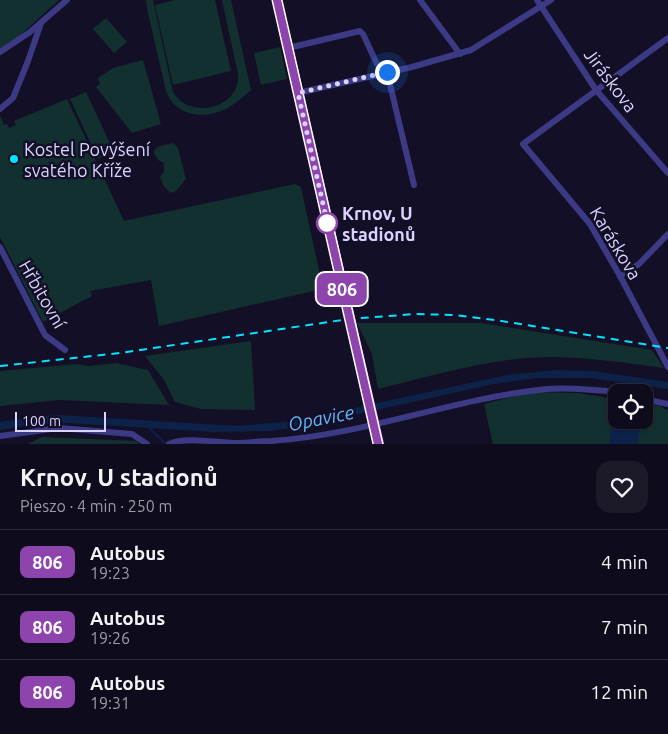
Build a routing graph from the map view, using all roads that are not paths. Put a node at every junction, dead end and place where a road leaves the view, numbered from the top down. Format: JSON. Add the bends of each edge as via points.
{"nodes":[{"id":1,"x":67,"y":0,"type":"edge"},
{"id":2,"x":277,"y":0,"type":"edge"},
{"id":3,"x":420,"y":0,"type":"edge"},
{"id":4,"x":537,"y":0,"type":"edge"},
{"id":5,"x":551,"y":0,"type":"edge"},
{"id":6,"x":542,"y":6,"type":"junction"},
{"id":7,"x":41,"y":23,"type":"junction"},
{"id":8,"x":668,"y":38,"type":"edge"},
{"id":9,"x":288,"y":48,"type":"junction"},
{"id":10,"x":0,"y":52,"type":"edge"},
{"id":11,"x":460,"y":54,"type":"junction"},
{"id":12,"x":377,"y":64,"type":"dead end"},
{"id":13,"x":387,"y":72,"type":"junction"},
{"id":14,"x":596,"y":90,"type":"junction"},
{"id":15,"x":298,"y":93,"type":"junction"},
{"id":16,"x":0,"y":109,"type":"edge"},
{"id":17,"x":668,"y":173,"type":"edge"},
{"id":18,"x":414,"y":186,"type":"dead end"},
{"id":19,"x":668,"y":234,"type":"edge"},
{"id":20,"x":0,"y":247,"type":"edge"},
{"id":21,"x":620,"y":276,"type":"junction"},
{"id":22,"x":65,"y":350,"type":"dead end"},
{"id":23,"x":668,"y":368,"type":"edge"},
{"id":24,"x":608,"y":391,"type":"edge"},
{"id":25,"x":653,"y":401,"type":"edge"},
{"id":26,"x":668,"y":404,"type":"edge"},
{"id":27,"x":373,"y":423,"type":"junction"},
{"id":28,"x":0,"y":436,"type":"edge"},
{"id":29,"x":173,"y":443,"type":"edge"},
{"id":30,"x":147,"y":444,"type":"edge"},
{"id":31,"x":378,"y":444,"type":"edge"}],
"edges":[{"from":1,"to":7,"type":"street"},
{"from":2,"to":9,"type":"main road"},
{"from":3,"to":11,"type":"street"},
{"from":4,"to":6,"type":"street","name":"Jiráskova"},
{"from":5,"to":6,"type":"street"},
{"from":6,"to":11,"type":"street"},
{"from":6,"to":14,"type":"street","name":"Jiráskova"},
{"from":7,"to":10,"type":"street"},
{"from":7,"to":16,"type":"street","via":[[12,98]]},
{"from":8,"to":14,"type":"street"},
{"from":9,"to":12,"type":"street","via":[[360,31]]},
{"from":9,"to":15,"type":"main road"},
{"from":11,"to":13,"type":"street"},
{"from":13,"to":15,"type":"street"},
{"from":13,"to":18,"type":"street"},
{"from":14,"to":17,"type":"street","name":"Jiráskova"},
{"from":14,"to":21,"type":"street","name":"Karáskova","via":[[523,144],[590,224]]},
{"from":15,"to":27,"type":"main road"},
{"from":19,"to":21,"type":"street","via":[[639,264]]},
{"from":20,"to":22,"type":"street","name":"Hřbitovní","via":[[45,336]]},
{"from":21,"to":23,"type":"street","name":"Karáskova"},
{"from":24,"to":27,"type":"street","via":[[549,389],[518,392]]},
{"from":25,"to":26,"type":"street"},
{"from":27,"to":29,"type":"street","via":[[281,440]]},
{"from":27,"to":31,"type":"main road"},
{"from":28,"to":30,"type":"street","via":[[59,428],[132,434]]}]}
